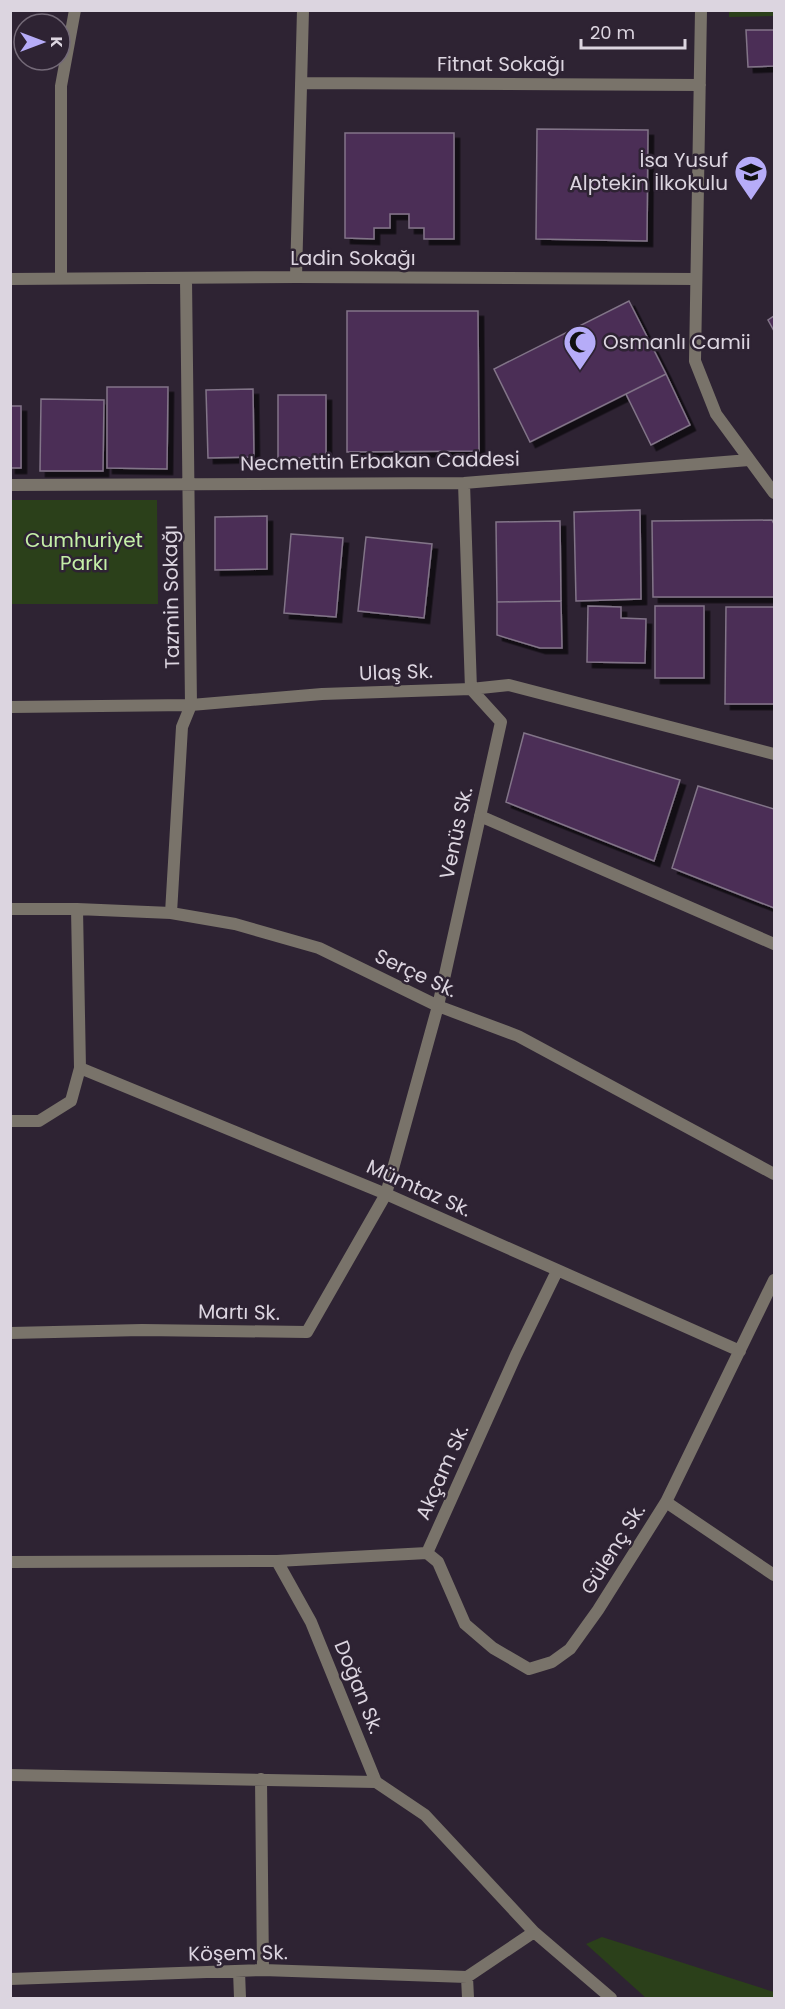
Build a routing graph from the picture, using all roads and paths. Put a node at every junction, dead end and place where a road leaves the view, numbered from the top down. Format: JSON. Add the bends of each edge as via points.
{"nodes":[{"id":1,"x":75,"y":10,"type":"edge"},
{"id":2,"x":303,"y":10,"type":"edge"},
{"id":3,"x":701,"y":10,"type":"edge"},
{"id":4,"x":301,"y":82,"type":"junction"},
{"id":5,"x":700,"y":85,"type":"junction"},
{"id":6,"x":296,"y":276,"type":"junction"},
{"id":7,"x":61,"y":278,"type":"junction"},
{"id":8,"x":10,"y":279,"type":"edge"},
{"id":9,"x":186,"y":279,"type":"junction"},
{"id":10,"x":696,"y":279,"type":"junction"},
{"id":11,"x":749,"y":460,"type":"junction"},
{"id":12,"x":464,"y":483,"type":"junction"},
{"id":13,"x":10,"y":484,"type":"edge"},
{"id":14,"x":189,"y":484,"type":"junction"},
{"id":15,"x":774,"y":493,"type":"edge"},
{"id":16,"x":471,"y":689,"type":"junction"},
{"id":17,"x":191,"y":705,"type":"junction"},
{"id":18,"x":10,"y":707,"type":"edge"},
{"id":19,"x":774,"y":754,"type":"edge"},
{"id":20,"x":480,"y":816,"type":"junction"},
{"id":21,"x":10,"y":909,"type":"edge"},
{"id":22,"x":76,"y":909,"type":"junction"},
{"id":23,"x":171,"y":914,"type":"junction"},
{"id":24,"x":774,"y":944,"type":"edge"},
{"id":25,"x":438,"y":1006,"type":"junction"},
{"id":26,"x":80,"y":1068,"type":"junction"},
{"id":27,"x":10,"y":1121,"type":"edge"},
{"id":28,"x":774,"y":1174,"type":"edge"},
{"id":29,"x":386,"y":1194,"type":"junction"},
{"id":30,"x":557,"y":1271,"type":"junction"},
{"id":31,"x":774,"y":1280,"type":"edge"},
{"id":32,"x":10,"y":1333,"type":"edge"},
{"id":33,"x":740,"y":1351,"type":"junction"},
{"id":34,"x":666,"y":1502,"type":"junction"},
{"id":35,"x":427,"y":1553,"type":"junction"},
{"id":36,"x":277,"y":1561,"type":"junction"},
{"id":37,"x":10,"y":1562,"type":"edge"},
{"id":38,"x":774,"y":1575,"type":"edge"},
{"id":39,"x":10,"y":1775,"type":"edge"},
{"id":40,"x":261,"y":1779,"type":"junction"},
{"id":41,"x":376,"y":1782,"type":"junction"},
{"id":42,"x":534,"y":1932,"type":"junction"},
{"id":43,"x":263,"y":1970,"type":"junction"},
{"id":44,"x":239,"y":1971,"type":"junction"},
{"id":45,"x":467,"y":1977,"type":"junction"},
{"id":46,"x":10,"y":1979,"type":"edge"},
{"id":47,"x":240,"y":1998,"type":"edge"},
{"id":48,"x":468,"y":1998,"type":"edge"},
{"id":49,"x":611,"y":1998,"type":"edge"}],
"edges":[{"from":1,"to":7,"type":"street","via":[[61,86]]},
{"from":2,"to":4,"type":"street"},
{"from":3,"to":5,"type":"street"},
{"from":4,"to":5,"type":"street","name":"Fitnat Sokağı"},
{"from":4,"to":6,"type":"street"},
{"from":5,"to":10,"type":"street"},
{"from":6,"to":9,"type":"street","name":"Ladin Sokağı"},
{"from":6,"to":10,"type":"street","name":"Ladin Sokağı"},
{"from":7,"to":8,"type":"street","name":"Ladin Sokağı"},
{"from":7,"to":9,"type":"street","name":"Ladin Sokağı"},
{"from":9,"to":14,"type":"street","name":"Tazmin Sokağı"},
{"from":10,"to":11,"type":"street","via":[[695,361],[716,414]]},
{"from":11,"to":12,"type":"street","name":"Necmettin Erbakan Caddesi"},
{"from":11,"to":15,"type":"street"},
{"from":12,"to":14,"type":"street","name":"Necmettin Erbakan Caddesi"},
{"from":12,"to":16,"type":"street"},
{"from":13,"to":14,"type":"street","name":"Necmettin Erbakan Caddesi"},
{"from":14,"to":17,"type":"street","name":"Tazmin Sokağı"},
{"from":16,"to":17,"type":"street","name":"Ulaş Sk.","via":[[322,694]]},
{"from":16,"to":19,"type":"street","name":"Ulaş Sk.","via":[[509,685]]},
{"from":16,"to":20,"type":"street","name":"Venüs Sk.","via":[[501,722]]},
{"from":17,"to":18,"type":"street","name":"Ulaş Sk."},
{"from":17,"to":23,"type":"street","name":"Tazmin Sokağı","via":[[182,727]]},
{"from":20,"to":24,"type":"street"},
{"from":20,"to":25,"type":"street","name":"Venüs Sk."},
{"from":21,"to":22,"type":"street","name":"Serçe Sk."},
{"from":22,"to":23,"type":"street","name":"Serçe Sk."},
{"from":22,"to":26,"type":"street"},
{"from":23,"to":25,"type":"street","name":"Serçe Sk.","via":[[236,924],[319,948]]},
{"from":25,"to":28,"type":"street","name":"Serçe Sk.","via":[[518,1036]]},
{"from":25,"to":29,"type":"street","name":"Venüs Sk."},
{"from":26,"to":27,"type":"street","via":[[71,1101],[39,1121]]},
{"from":26,"to":29,"type":"street","name":"Mümtaz Sk."},
{"from":29,"to":30,"type":"street","name":"Mümtaz Sk."},
{"from":29,"to":32,"type":"street","name":"Martı Sk.","via":[[307,1332]]},
{"from":30,"to":33,"type":"street","name":"Mümtaz Sk."},
{"from":30,"to":35,"type":"street","name":"Akçam Sk."},
{"from":31,"to":33,"type":"street","name":"Gülenç Sk."},
{"from":33,"to":34,"type":"street","name":"Gülenç Sk."},
{"from":34,"to":35,"type":"street","name":"Gülenç Sk.","via":[[570,1649],[552,1662],[529,1669],[493,1648],[465,1624],[438,1562]]},
{"from":34,"to":38,"type":"street"},
{"from":35,"to":36,"type":"street"},
{"from":36,"to":37,"type":"street"},
{"from":36,"to":41,"type":"street","name":"Doğan Sk.","via":[[312,1622]]},
{"from":39,"to":40,"type":"street"},
{"from":40,"to":41,"type":"street"},
{"from":40,"to":43,"type":"street"},
{"from":41,"to":42,"type":"street","via":[[425,1815]]},
{"from":42,"to":45,"type":"street"},
{"from":42,"to":49,"type":"street"},
{"from":43,"to":44,"type":"street","name":"Köşem Sk."},
{"from":43,"to":45,"type":"street","name":"Köşem Sk."},
{"from":44,"to":46,"type":"street","name":"Köşem Sk."},
{"from":44,"to":47,"type":"street"},
{"from":45,"to":48,"type":"street"}]}
